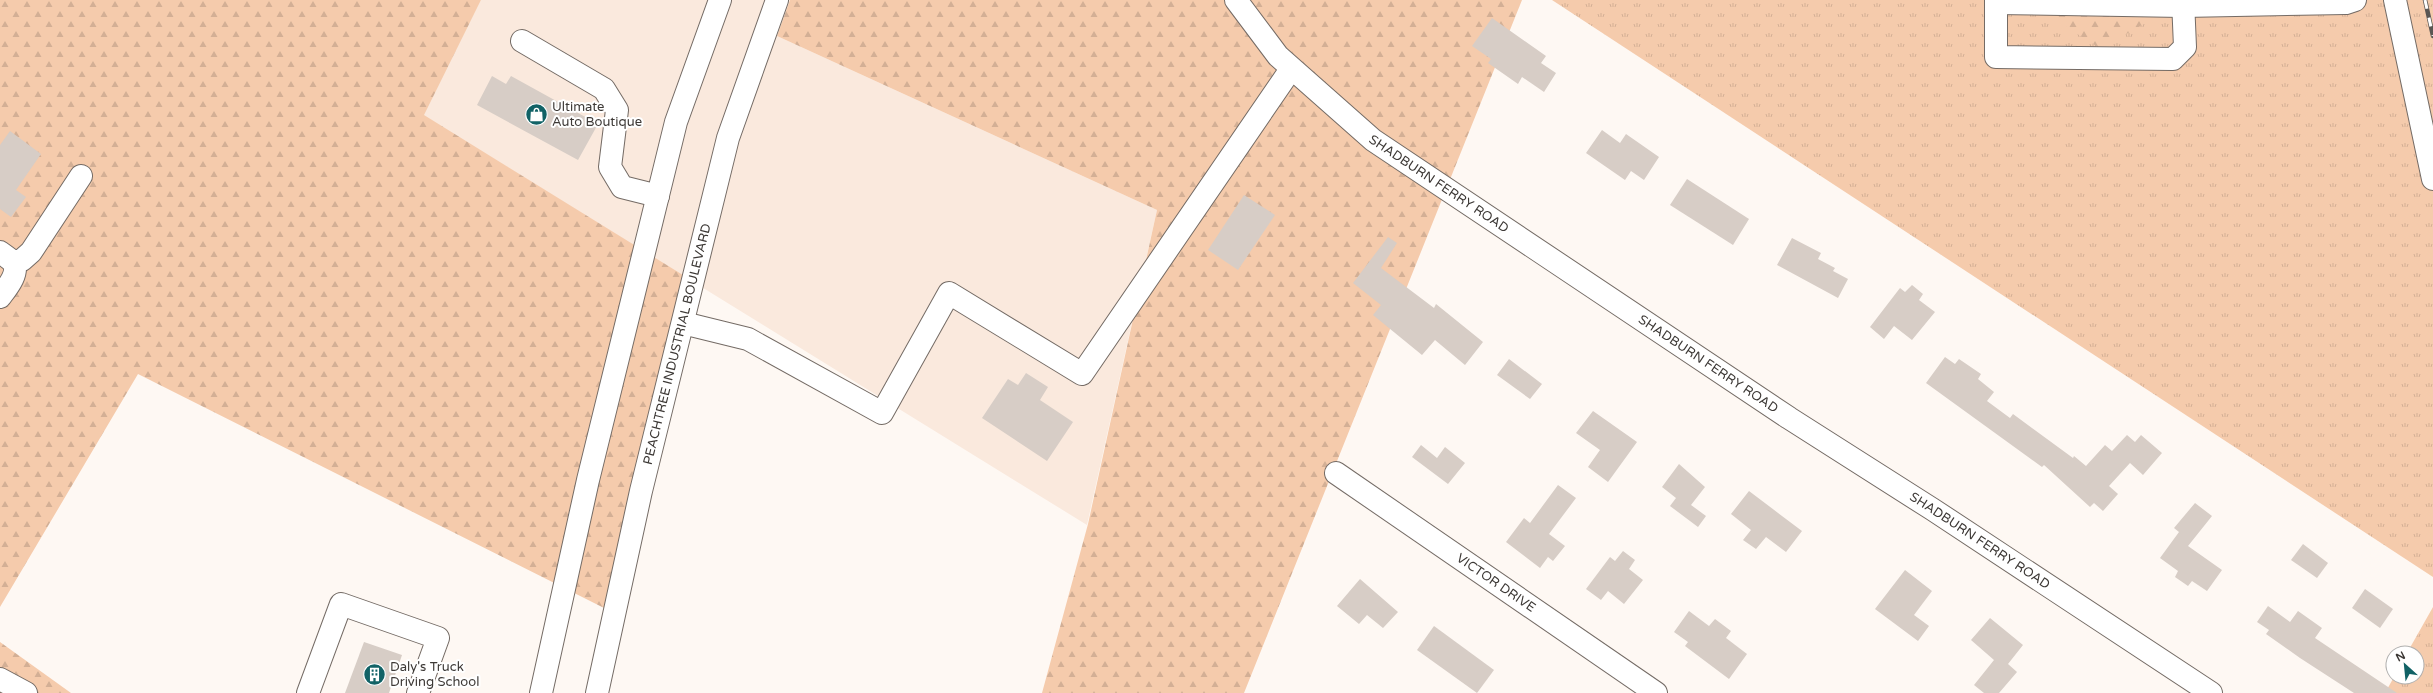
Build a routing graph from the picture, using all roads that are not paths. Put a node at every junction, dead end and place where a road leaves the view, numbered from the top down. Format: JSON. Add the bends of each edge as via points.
{"nodes":[{"id":1,"x":720,"y":0,"type":"edge"},
{"id":2,"x":777,"y":0,"type":"edge"},
{"id":3,"x":1236,"y":0,"type":"edge"},
{"id":4,"x":2355,"y":0,"type":"edge"},
{"id":5,"x":2394,"y":0,"type":"edge"},
{"id":6,"x":1996,"y":2,"type":"edge"},
{"id":7,"x":2183,"y":3,"type":"edge"},
{"id":8,"x":522,"y":41,"type":"dead end"},
{"id":9,"x":1291,"y":69,"type":"junction"},
{"id":10,"x":81,"y":176,"type":"dead end"},
{"id":11,"x":2433,"y":179,"type":"edge"},
{"id":12,"x":658,"y":196,"type":"junction"},
{"id":13,"x":6,"y":257,"type":"edge"},
{"id":14,"x":0,"y":297,"type":"edge"},
{"id":15,"x":683,"y":323,"type":"junction"},
{"id":16,"x":1336,"y":473,"type":"dead end"},
{"id":17,"x":0,"y":679,"type":"edge"},
{"id":18,"x":26,"y":693,"type":"edge"},
{"id":19,"x":308,"y":693,"type":"edge"},
{"id":20,"x":418,"y":693,"type":"edge"},
{"id":21,"x":541,"y":693,"type":"edge"},
{"id":22,"x":597,"y":693,"type":"edge"},
{"id":23,"x":1656,"y":693,"type":"edge"},
{"id":24,"x":2211,"y":693,"type":"edge"}],
"edges":[{"from":1,"to":12,"type":"street","via":[[676,122]]},
{"from":2,"to":15,"type":"street","name":"PEACHTREE INDUSTRIAL BOULEVARD","via":[[728,138]]},
{"from":3,"to":9,"type":"street","name":"SHADBURN FERRY ROAD","via":[[1278,56]]},
{"from":4,"to":7,"type":"street","via":[[2346,3]]},
{"from":5,"to":11,"type":"street"},
{"from":6,"to":7,"type":"street"},
{"from":6,"to":7,"type":"street","via":[[1996,57],[2173,59],[2185,47]]},
{"from":8,"to":12,"type":"street","via":[[604,89],[617,110],[610,167],[622,187]]},
{"from":9,"to":15,"type":"street","via":[[1082,374],[949,293],[882,413],[748,339]]},
{"from":9,"to":24,"type":"street","name":"SHADBURN FERRY ROAD","via":[[1373,140]]},
{"from":10,"to":13,"type":"street","via":[[32,252],[22,260]]},
{"from":12,"to":21,"type":"street","via":[[588,480]]},
{"from":13,"to":14,"type":"street","via":[[15,270],[12,280]]},
{"from":15,"to":22,"type":"street","name":"PEACHTREE INDUSTRIAL BOULEVARD","via":[[641,491]]},
{"from":16,"to":23,"type":"street","name":"VICTOR DRIVE"},
{"from":17,"to":18,"type":"street"},
{"from":19,"to":20,"type":"street","via":[[341,604],[438,638]]}]}
